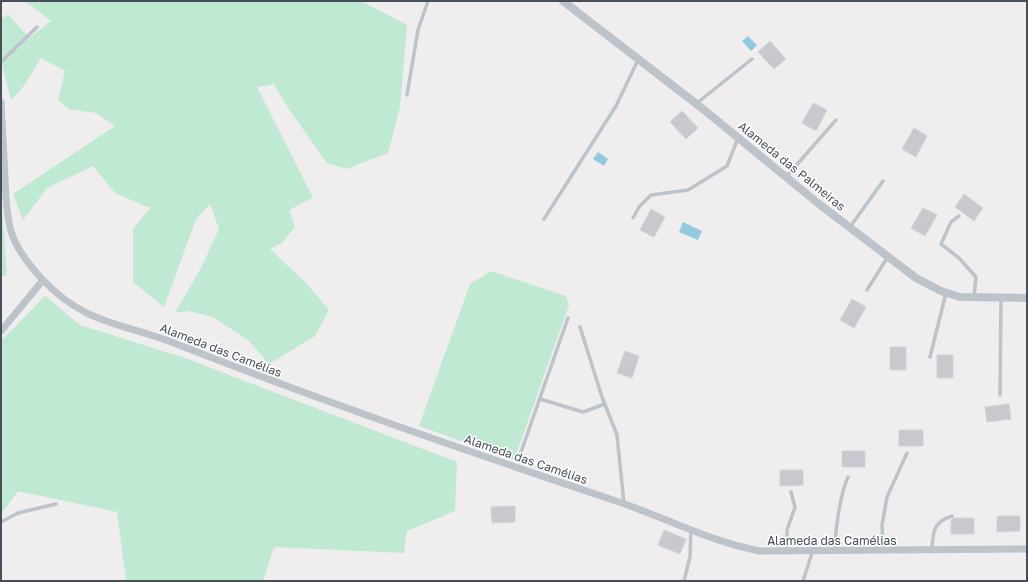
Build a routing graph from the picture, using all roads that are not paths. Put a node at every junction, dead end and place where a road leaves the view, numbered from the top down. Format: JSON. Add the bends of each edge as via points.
{"nodes":[{"id":1,"x":428,"y":1,"type":"edge"},
{"id":2,"x":563,"y":1,"type":"edge"},
{"id":3,"x":37,"y":28,"type":"dead end"},
{"id":4,"x":752,"y":59,"type":"dead end"},
{"id":5,"x":638,"y":60,"type":"junction"},
{"id":6,"x":1,"y":62,"type":"edge"},
{"id":7,"x":407,"y":95,"type":"dead end"},
{"id":8,"x":1,"y":102,"type":"edge"},
{"id":9,"x":696,"y":104,"type":"junction"},
{"id":10,"x":836,"y":120,"type":"dead end"},
{"id":11,"x":738,"y":138,"type":"junction"},
{"id":12,"x":786,"y":177,"type":"junction"},
{"id":13,"x":883,"y":181,"type":"dead end"},
{"id":14,"x":959,"y":216,"type":"dead end"},
{"id":15,"x":633,"y":218,"type":"dead end"},
{"id":16,"x":544,"y":219,"type":"dead end"},
{"id":17,"x":849,"y":228,"type":"junction"},
{"id":18,"x":887,"y":258,"type":"junction"},
{"id":19,"x":43,"y":280,"type":"junction"},
{"id":20,"x":867,"y":290,"type":"dead end"},
{"id":21,"x":946,"y":293,"type":"junction"},
{"id":22,"x":974,"y":297,"type":"junction"},
{"id":23,"x":1001,"y":298,"type":"junction"},
{"id":24,"x":1027,"y":298,"type":"edge"},
{"id":25,"x":568,"y":318,"type":"dead end"},
{"id":26,"x":580,"y":327,"type":"dead end"},
{"id":27,"x":1,"y":331,"type":"edge"},
{"id":28,"x":930,"y":357,"type":"dead end"},
{"id":29,"x":1000,"y":395,"type":"dead end"},
{"id":30,"x":540,"y":399,"type":"junction"},
{"id":31,"x":605,"y":404,"type":"junction"},
{"id":32,"x":907,"y":453,"type":"dead end"},
{"id":33,"x":520,"y":455,"type":"dead end"},
{"id":34,"x":848,"y":477,"type":"dead end"},
{"id":35,"x":791,"y":492,"type":"dead end"},
{"id":36,"x":56,"y":504,"type":"dead end"},
{"id":37,"x":624,"y":504,"type":"junction"},
{"id":38,"x":952,"y":516,"type":"dead end"},
{"id":39,"x":1,"y":522,"type":"edge"},
{"id":40,"x":691,"y":529,"type":"junction"},
{"id":41,"x":1027,"y":549,"type":"edge"},
{"id":42,"x":813,"y":550,"type":"junction"},
{"id":43,"x":835,"y":550,"type":"junction"},
{"id":44,"x":932,"y":550,"type":"junction"},
{"id":45,"x":787,"y":551,"type":"junction"},
{"id":46,"x":883,"y":551,"type":"junction"},
{"id":47,"x":684,"y":581,"type":"edge"},
{"id":48,"x":803,"y":581,"type":"edge"}],
"edges":[{"from":1,"to":7,"type":"lane","via":[[418,30]]},
{"from":2,"to":5,"type":"street","name":"Alameda das Palmeiras"},
{"from":3,"to":6,"type":"lane"},
{"from":4,"to":9,"type":"lane"},
{"from":5,"to":9,"type":"street","name":"Alameda das Palmeiras"},
{"from":5,"to":16,"type":"lane","via":[[616,106]]},
{"from":8,"to":19,"type":"street","name":"Alameda das Camélias","via":[[7,210],[11,232],[19,248]]},
{"from":9,"to":11,"type":"street","name":"Alameda das Palmeiras"},
{"from":10,"to":12,"type":"lane"},
{"from":11,"to":12,"type":"street","name":"Alameda das Palmeiras"},
{"from":11,"to":15,"type":"lane","via":[[727,166],[688,190],[651,195],[639,207]]},
{"from":12,"to":17,"type":"street","name":"Alameda das Palmeiras"},
{"from":13,"to":17,"type":"lane"},
{"from":14,"to":22,"type":"lane","via":[[951,222],[941,244],[959,258],[976,277]]},
{"from":17,"to":18,"type":"street","name":"Alameda das Palmeiras"},
{"from":18,"to":20,"type":"lane"},
{"from":18,"to":21,"type":"street","name":"Alameda das Palmeiras","via":[[916,278]]},
{"from":19,"to":27,"type":"street"},
{"from":19,"to":37,"type":"street","name":"Alameda das Camélias","via":[[69,304],[90,316],[171,342],[438,442]]},
{"from":21,"to":22,"type":"street","name":"Alameda das Palmeiras"},
{"from":21,"to":28,"type":"lane"},
{"from":22,"to":23,"type":"street","name":"Alameda das Palmeiras"},
{"from":23,"to":24,"type":"street","name":"Alameda das Palmeiras"},
{"from":23,"to":29,"type":"lane"},
{"from":25,"to":30,"type":"lane"},
{"from":26,"to":31,"type":"lane"},
{"from":30,"to":31,"type":"lane","via":[[583,412]]},
{"from":30,"to":33,"type":"lane"},
{"from":31,"to":37,"type":"lane","via":[[617,435]]},
{"from":32,"to":46,"type":"lane","via":[[887,497],[882,525]]},
{"from":34,"to":43,"type":"lane","via":[[835,533]]},
{"from":35,"to":45,"type":"lane","via":[[795,507],[787,530]]},
{"from":36,"to":39,"type":"lane","via":[[18,513]]},
{"from":37,"to":40,"type":"street","name":"Alameda das Camélias"},
{"from":38,"to":44,"type":"lane","via":[[942,520],[933,531]]},
{"from":40,"to":45,"type":"street","name":"Alameda das Camélias","via":[[713,539],[745,548]]},
{"from":40,"to":47,"type":"lane","via":[[690,557]]},
{"from":41,"to":44,"type":"street","name":"Alameda das Camélias"},
{"from":42,"to":43,"type":"street","name":"Alameda das Camélias"},
{"from":42,"to":45,"type":"street","name":"Alameda das Camélias"},
{"from":42,"to":48,"type":"lane"},
{"from":43,"to":46,"type":"street","name":"Alameda das Camélias"},
{"from":44,"to":46,"type":"street","name":"Alameda das Camélias"}]}
